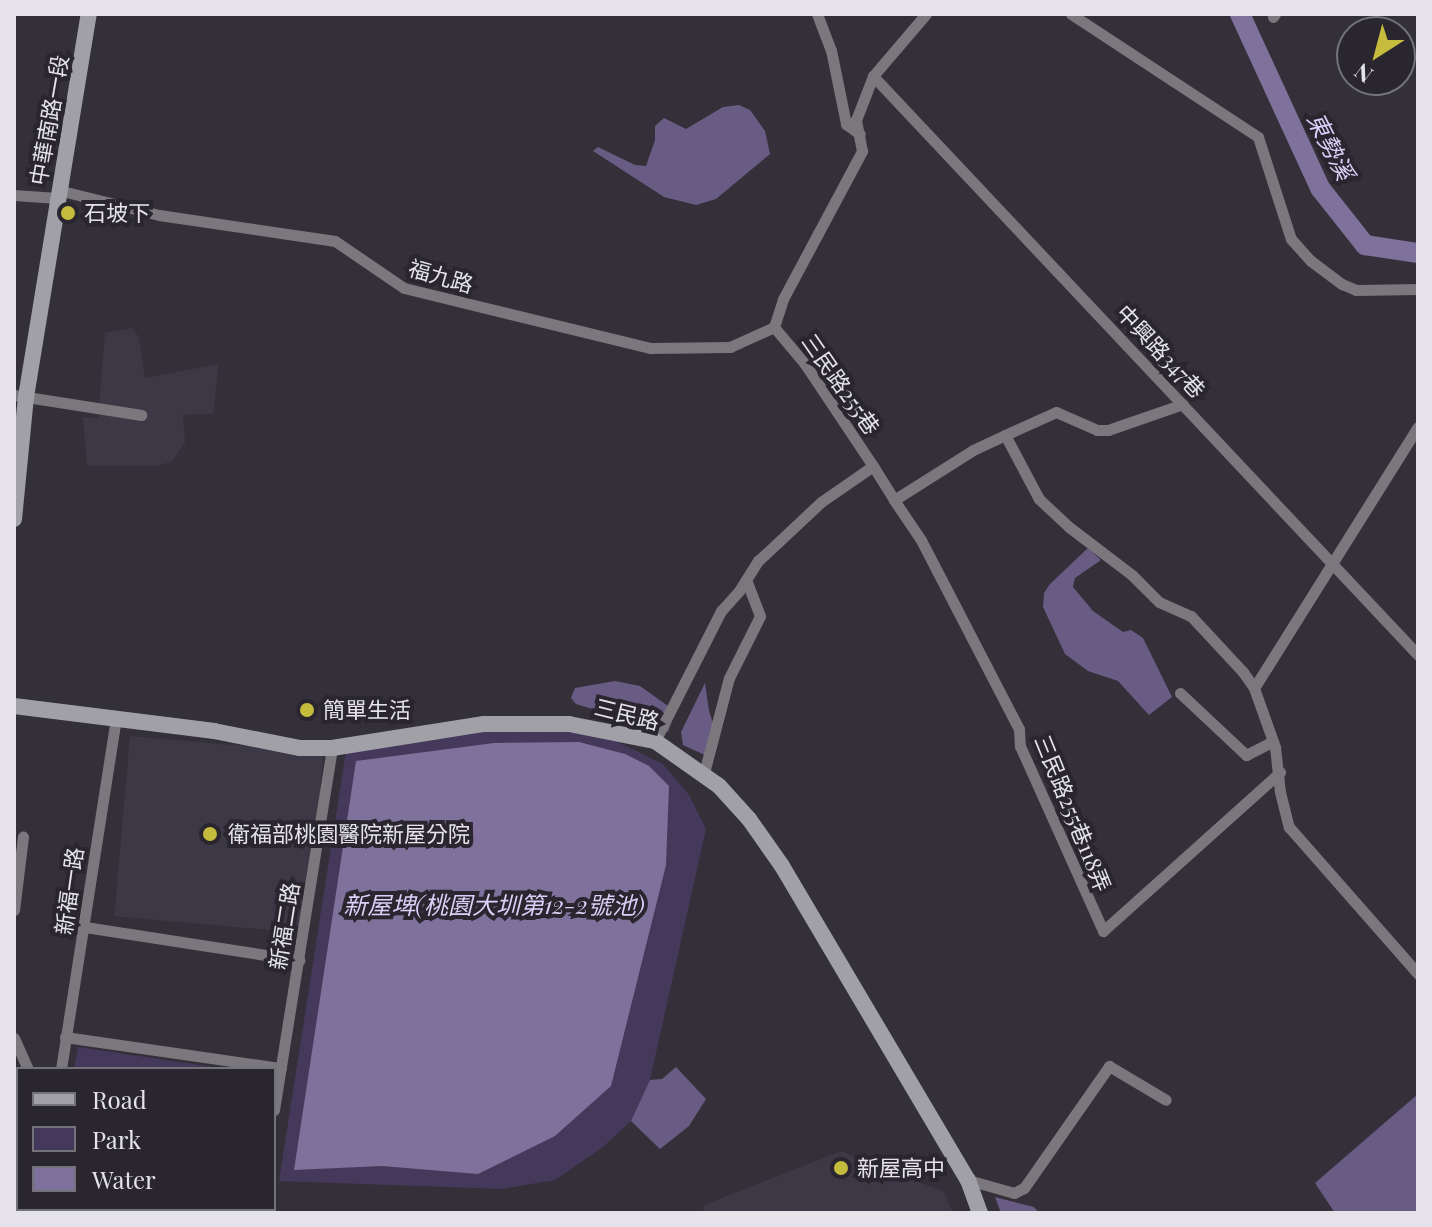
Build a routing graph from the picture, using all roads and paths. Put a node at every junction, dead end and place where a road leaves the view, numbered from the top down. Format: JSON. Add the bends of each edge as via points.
{"nodes":[{"id":1,"x":89,"y":14,"type":"edge"},
{"id":2,"x":817,"y":14,"type":"edge"},
{"id":3,"x":926,"y":14,"type":"edge"},
{"id":4,"x":1071,"y":14,"type":"edge"},
{"id":5,"x":873,"y":76,"type":"junction"},
{"id":6,"x":860,"y":134,"type":"junction"},
{"id":7,"x":58,"y":194,"type":"junction"},
{"id":8,"x":14,"y":195,"type":"edge"},
{"id":9,"x":1418,"y":289,"type":"edge"},
{"id":10,"x":774,"y":327,"type":"junction"},
{"id":11,"x":20,"y":396,"type":"edge"},
{"id":12,"x":1183,"y":404,"type":"junction"},
{"id":13,"x":141,"y":415,"type":"dead end"},
{"id":14,"x":1418,"y":427,"type":"edge"},
{"id":15,"x":1005,"y":435,"type":"junction"},
{"id":16,"x":873,"y":466,"type":"junction"},
{"id":17,"x":894,"y":500,"type":"junction"},
{"id":18,"x":14,"y":519,"type":"edge"},
{"id":19,"x":1332,"y":562,"type":"junction"},
{"id":20,"x":746,"y":580,"type":"junction"},
{"id":21,"x":1418,"y":655,"type":"edge"},
{"id":22,"x":1254,"y":688,"type":"junction"},
{"id":23,"x":1180,"y":693,"type":"dead end"},
{"id":24,"x":14,"y":706,"type":"edge"},
{"id":25,"x":116,"y":718,"type":"junction"},
{"id":26,"x":655,"y":741,"type":"junction"},
{"id":27,"x":1273,"y":741,"type":"junction"},
{"id":28,"x":332,"y":748,"type":"junction"},
{"id":29,"x":1280,"y":772,"type":"junction"},
{"id":30,"x":704,"y":773,"type":"junction"},
{"id":31,"x":23,"y":837,"type":"dead end"},
{"id":32,"x":14,"y":910,"type":"edge"},
{"id":33,"x":85,"y":927,"type":"junction"},
{"id":34,"x":299,"y":960,"type":"junction"},
{"id":35,"x":1418,"y":974,"type":"edge"},
{"id":36,"x":65,"y":1037,"type":"junction"},
{"id":37,"x":14,"y":1038,"type":"edge"},
{"id":38,"x":27,"y":1067,"type":"edge"},
{"id":39,"x":61,"y":1067,"type":"edge"},
{"id":40,"x":274,"y":1067,"type":"edge"},
{"id":41,"x":276,"y":1067,"type":"edge"},
{"id":42,"x":281,"y":1068,"type":"junction"},
{"id":43,"x":276,"y":1098,"type":"edge"},
{"id":44,"x":1166,"y":1100,"type":"dead end"},
{"id":45,"x":968,"y":1180,"type":"junction"},
{"id":46,"x":980,"y":1213,"type":"edge"}],
"edges":[{"from":1,"to":7,"type":"street","name":"中華南路一段"},
{"from":2,"to":6,"type":"street","via":[[831,50],[846,124]]},
{"from":3,"to":5,"type":"street","name":"三民路255巷"},
{"from":4,"to":9,"type":"street","via":[[1258,137],[1291,239],[1311,261],[1356,290]]},
{"from":5,"to":6,"type":"street","name":"三民路255巷","via":[[856,120]]},
{"from":5,"to":12,"type":"street","name":"中興路347巷"},
{"from":6,"to":10,"type":"street","name":"三民路255巷","via":[[862,151],[783,299]]},
{"from":7,"to":8,"type":"street","name":"福九路"},
{"from":7,"to":10,"type":"street","name":"福九路","via":[[339,242],[404,288],[651,348],[730,347]]},
{"from":7,"to":11,"type":"street","name":"中華南路一段","via":[[49,270]]},
{"from":10,"to":16,"type":"street","name":"三民路255巷"},
{"from":11,"to":13,"type":"street"},
{"from":11,"to":18,"type":"street","name":"中華南路一段"},
{"from":12,"to":15,"type":"street","via":[[1108,430],[1056,412]]},
{"from":12,"to":19,"type":"street","name":"中興路347巷"},
{"from":14,"to":19,"type":"street"},
{"from":15,"to":17,"type":"street"},
{"from":15,"to":22,"type":"street","via":[[1039,499],[1159,602],[1191,616]]},
{"from":16,"to":17,"type":"street"},
{"from":16,"to":20,"type":"street","name":"三民路255巷","via":[[821,502],[758,561]]},
{"from":17,"to":29,"type":"street","name":"三民路255巷118弄","via":[[921,540],[1019,729],[1020,746],[1103,931]]},
{"from":19,"to":21,"type":"street","name":"中興路347巷"},
{"from":19,"to":22,"type":"street"},
{"from":20,"to":26,"type":"street","name":"三民路255巷","via":[[721,611]]},
{"from":20,"to":30,"type":"street","via":[[760,616],[729,678]]},
{"from":22,"to":27,"type":"street"},
{"from":23,"to":27,"type":"street","via":[[1246,755]]},
{"from":24,"to":25,"type":"street","name":"三民路"},
{"from":25,"to":28,"type":"street","name":"三民路","via":[[300,748]]},
{"from":25,"to":33,"type":"street","name":"新福一路"},
{"from":26,"to":28,"type":"street","name":"三民路","via":[[569,724],[484,724]]},
{"from":26,"to":30,"type":"street","name":"三民路"},
{"from":27,"to":29,"type":"street"},
{"from":28,"to":34,"type":"street","name":"新福二路"},
{"from":29,"to":35,"type":"street","via":[[1289,827]]},
{"from":30,"to":45,"type":"street","name":"三民路","via":[[749,819],[782,866]]},
{"from":31,"to":32,"type":"street"},
{"from":33,"to":34,"type":"street"},
{"from":33,"to":36,"type":"street","name":"新福一路"},
{"from":34,"to":42,"type":"street","name":"新福二路"},
{"from":36,"to":39,"type":"street","name":"新福一路"},
{"from":36,"to":40,"type":"street"},
{"from":37,"to":38,"type":"street"},
{"from":41,"to":42,"type":"street"},
{"from":42,"to":43,"type":"street","name":"新福二路"},
{"from":44,"to":45,"type":"street","via":[[1109,1066],[1024,1188],[1014,1193]]},
{"from":45,"to":46,"type":"street","name":"三民路"}]}
